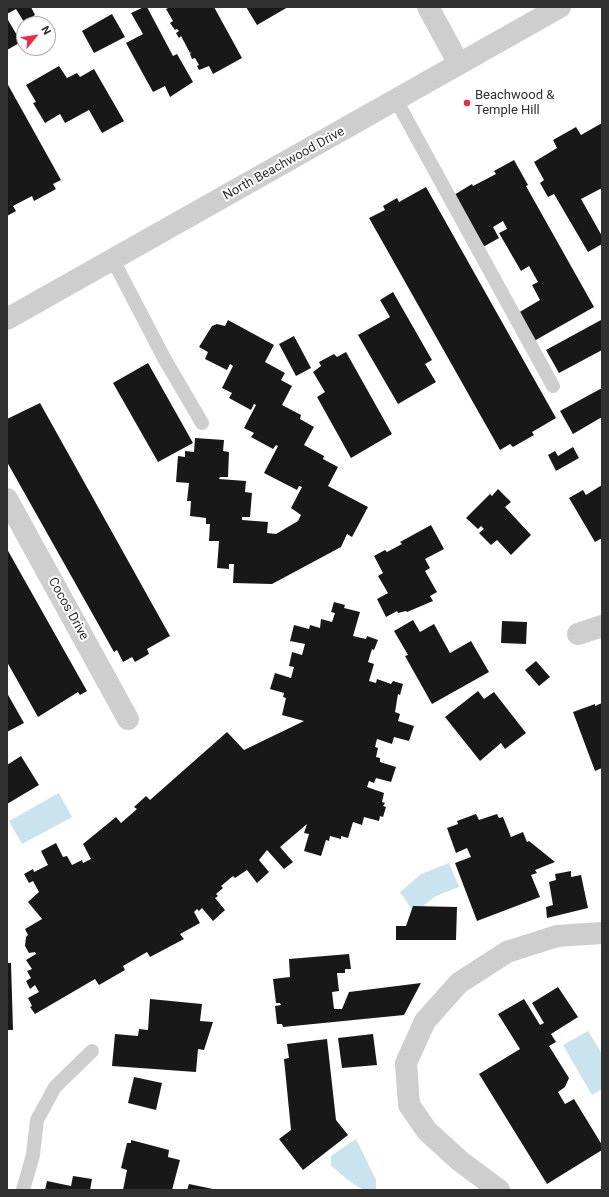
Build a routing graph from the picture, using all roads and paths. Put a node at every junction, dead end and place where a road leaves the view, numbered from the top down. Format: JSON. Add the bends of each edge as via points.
{"nodes":[{"id":1,"x":428,"y":7,"type":"edge"},
{"id":2,"x":560,"y":7,"type":"edge"},
{"id":3,"x":459,"y":64,"type":"junction"},
{"id":4,"x":396,"y":100,"type":"junction"},
{"id":5,"x":113,"y":260,"type":"junction"},
{"id":6,"x":7,"y":319,"type":"edge"},
{"id":7,"x":553,"y":386,"type":"dead end"},
{"id":8,"x":202,"y":423,"type":"dead end"},
{"id":9,"x":7,"y":499,"type":"edge"},
{"id":10,"x":602,"y":626,"type":"edge"},
{"id":11,"x":578,"y":634,"type":"dead end"},
{"id":12,"x":128,"y":719,"type":"dead end"},
{"id":13,"x":602,"y":933,"type":"edge"},
{"id":14,"x":92,"y":1051,"type":"dead end"},
{"id":15,"x":22,"y":1190,"type":"edge"},
{"id":16,"x":499,"y":1190,"type":"edge"}],
"edges":[{"from":1,"to":3,"type":"street"},
{"from":2,"to":3,"type":"street","name":"North Beachwood Drive"},
{"from":3,"to":4,"type":"street","name":"North Beachwood Drive"},
{"from":4,"to":5,"type":"street","name":"North Beachwood Drive"},
{"from":4,"to":7,"type":"lane"},
{"from":5,"to":6,"type":"street","name":"North Beachwood Drive"},
{"from":5,"to":8,"type":"lane","via":[[164,358]]},
{"from":9,"to":12,"type":"street","name":"Cocos Drive"},
{"from":10,"to":11,"type":"street"},
{"from":13,"to":16,"type":"street","via":[[557,936],[507,952],[459,983],[425,1021],[406,1063],[409,1105],[427,1131],[460,1161]]},
{"from":14,"to":15,"type":"lane","via":[[55,1087],[37,1120],[33,1155]]}]}
